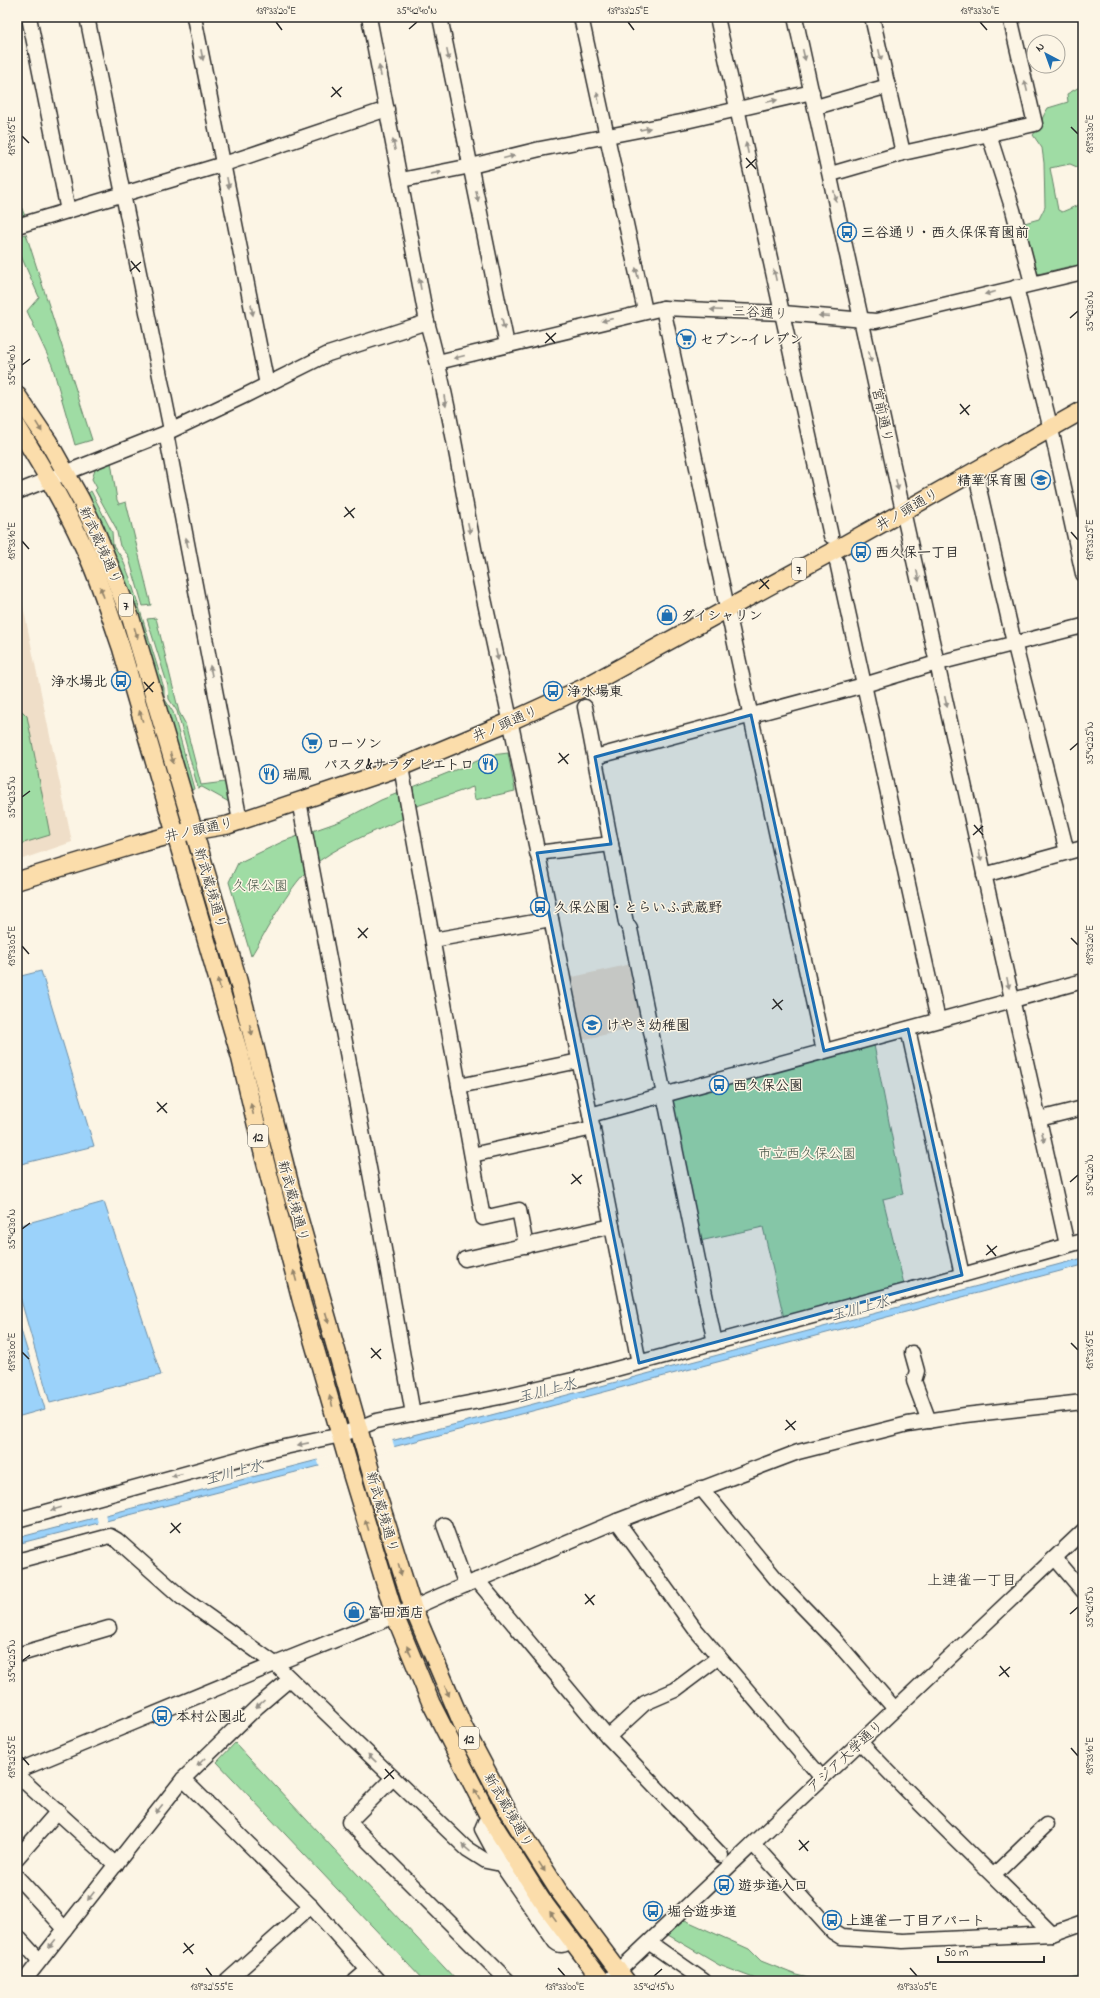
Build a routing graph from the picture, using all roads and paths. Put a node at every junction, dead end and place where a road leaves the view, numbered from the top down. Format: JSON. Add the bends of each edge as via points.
{"nodes":[{"id":1,"x":29,"y":17,"type":"edge"},
{"id":2,"x":87,"y":17,"type":"edge"},
{"id":3,"x":194,"y":17,"type":"edge"},
{"id":4,"x":369,"y":17,"type":"edge"},
{"id":5,"x":440,"y":17,"type":"edge"},
{"id":6,"x":581,"y":17,"type":"edge"},
{"id":7,"x":717,"y":17,"type":"edge"},
{"id":8,"x":795,"y":17,"type":"edge"},
{"id":9,"x":872,"y":17,"type":"edge"},
{"id":10,"x":1010,"y":17,"type":"edge"},
{"id":11,"x":888,"y":86,"type":"junction"},
{"id":12,"x":812,"y":92,"type":"junction"},
{"id":13,"x":816,"y":107,"type":"junction"},
{"id":14,"x":738,"y":108,"type":"junction"},
{"id":15,"x":387,"y":109,"type":"junction"},
{"id":16,"x":989,"y":135,"type":"junction"},
{"id":17,"x":606,"y":137,"type":"junction"},
{"id":18,"x":903,"y":153,"type":"junction"},
{"id":19,"x":224,"y":164,"type":"junction"},
{"id":20,"x":471,"y":166,"type":"junction"},
{"id":21,"x":831,"y":174,"type":"junction"},
{"id":22,"x":401,"y":180,"type":"junction"},
{"id":23,"x":123,"y":196,"type":"junction"},
{"id":24,"x":68,"y":211,"type":"junction"},
{"id":25,"x":17,"y":226,"type":"edge"},
{"id":26,"x":1083,"y":272,"type":"edge"},
{"id":27,"x":1032,"y":283,"type":"junction"},
{"id":28,"x":1016,"y":287,"type":"junction"},
{"id":29,"x":663,"y":308,"type":"junction"},
{"id":30,"x":645,"y":311,"type":"junction"},
{"id":31,"x":783,"y":313,"type":"junction"},
{"id":32,"x":862,"y":319,"type":"junction"},
{"id":33,"x":427,"y":322,"type":"junction"},
{"id":34,"x":507,"y":345,"type":"junction"},
{"id":35,"x":438,"y":362,"type":"junction"},
{"id":36,"x":267,"y":385,"type":"junction"},
{"id":37,"x":17,"y":395,"type":"edge"},
{"id":38,"x":1083,"y":410,"type":"edge"},
{"id":39,"x":17,"y":426,"type":"edge"},
{"id":40,"x":1050,"y":429,"type":"junction"},
{"id":41,"x":169,"y":432,"type":"junction"},
{"id":42,"x":975,"y":471,"type":"junction"},
{"id":43,"x":66,"y":472,"type":"junction"},
{"id":44,"x":50,"y":480,"type":"junction"},
{"id":45,"x":17,"y":492,"type":"edge"},
{"id":46,"x":903,"y":511,"type":"junction"},
{"id":47,"x":831,"y":536,"type":"dead end"},
{"id":48,"x":837,"y":562,"type":"dead end"},
{"id":49,"x":1083,"y":574,"type":"edge"},
{"id":50,"x":727,"y":608,"type":"junction"},
{"id":51,"x":1083,"y":626,"type":"edge"},
{"id":52,"x":1014,"y":644,"type":"junction"},
{"id":53,"x":937,"y":664,"type":"junction"},
{"id":54,"x":864,"y":685,"type":"junction"},
{"id":55,"x":584,"y":707,"type":"dead end"},
{"id":56,"x":751,"y":715,"type":"junction"},
{"id":57,"x":511,"y":722,"type":"junction"},
{"id":58,"x":595,"y":757,"type":"junction"},
{"id":59,"x":401,"y":767,"type":"junction"},
{"id":60,"x":299,"y":801,"type":"junction"},
{"id":61,"x":240,"y":821,"type":"junction"},
{"id":62,"x":194,"y":831,"type":"junction"},
{"id":63,"x":174,"y":834,"type":"junction"},
{"id":64,"x":611,"y":844,"type":"junction"},
{"id":65,"x":1083,"y":848,"type":"edge"},
{"id":66,"x":1067,"y":852,"type":"junction"},
{"id":67,"x":537,"y":853,"type":"junction"},
{"id":68,"x":984,"y":875,"type":"junction"},
{"id":69,"x":17,"y":881,"type":"edge"},
{"id":70,"x":550,"y":919,"type":"junction"},
{"id":71,"x":433,"y":940,"type":"junction"},
{"id":72,"x":1083,"y":981,"type":"edge"},
{"id":73,"x":1012,"y":1000,"type":"junction"},
{"id":74,"x":938,"y":1020,"type":"junction"},
{"id":75,"x":908,"y":1029,"type":"junction"},
{"id":76,"x":824,"y":1051,"type":"junction"},
{"id":77,"x":579,"y":1061,"type":"junction"},
{"id":78,"x":459,"y":1086,"type":"junction"},
{"id":79,"x":665,"y":1094,"type":"junction"},
{"id":80,"x":1083,"y":1108,"type":"edge"},
{"id":81,"x":1038,"y":1119,"type":"junction"},
{"id":82,"x":591,"y":1122,"type":"junction"},
{"id":83,"x":472,"y":1155,"type":"junction"},
{"id":84,"x":612,"y":1226,"type":"junction"},
{"id":85,"x":1083,"y":1240,"type":"edge"},
{"id":86,"x":1067,"y":1245,"type":"junction"},
{"id":87,"x":526,"y":1246,"type":"junction"},
{"id":88,"x":465,"y":1259,"type":"dead end"},
{"id":89,"x":962,"y":1274,"type":"junction"},
{"id":90,"x":715,"y":1343,"type":"junction"},
{"id":91,"x":912,"y":1353,"type":"dead end"},
{"id":92,"x":639,"y":1362,"type":"junction"},
{"id":93,"x":1083,"y":1402,"type":"edge"},
{"id":94,"x":413,"y":1414,"type":"junction"},
{"id":95,"x":929,"y":1421,"type":"junction"},
{"id":96,"x":359,"y":1430,"type":"junction"},
{"id":97,"x":341,"y":1436,"type":"junction"},
{"id":98,"x":701,"y":1488,"type":"junction"},
{"id":99,"x":17,"y":1520,"type":"edge"},
{"id":100,"x":617,"y":1522,"type":"junction"},
{"id":101,"x":444,"y":1525,"type":"dead end"},
{"id":102,"x":1083,"y":1531,"type":"edge"},
{"id":103,"x":1055,"y":1558,"type":"junction"},
{"id":104,"x":17,"y":1561,"type":"edge"},
{"id":105,"x":471,"y":1582,"type":"junction"},
{"id":106,"x":1083,"y":1591,"type":"edge"},
{"id":107,"x":413,"y":1608,"type":"junction"},
{"id":108,"x":395,"y":1616,"type":"junction"},
{"id":109,"x":109,"y":1628,"type":"dead end"},
{"id":110,"x":17,"y":1655,"type":"edge"},
{"id":111,"x":720,"y":1657,"type":"junction"},
{"id":112,"x":275,"y":1664,"type":"junction"},
{"id":113,"x":290,"y":1678,"type":"junction"},
{"id":114,"x":895,"y":1709,"type":"junction"},
{"id":115,"x":608,"y":1737,"type":"junction"},
{"id":116,"x":860,"y":1742,"type":"junction"},
{"id":117,"x":17,"y":1771,"type":"edge"},
{"id":118,"x":17,"y":1775,"type":"edge"},
{"id":119,"x":393,"y":1778,"type":"junction"},
{"id":120,"x":822,"y":1778,"type":"junction"},
{"id":121,"x":183,"y":1779,"type":"junction"},
{"id":122,"x":58,"y":1811,"type":"junction"},
{"id":123,"x":490,"y":1819,"type":"junction"},
{"id":124,"x":1046,"y":1825,"type":"dead end"},
{"id":125,"x":753,"y":1844,"type":"junction"},
{"id":126,"x":721,"y":1855,"type":"dead end"},
{"id":127,"x":17,"y":1858,"type":"edge"},
{"id":128,"x":501,"y":1864,"type":"junction"},
{"id":129,"x":116,"y":1865,"type":"junction"},
{"id":130,"x":994,"y":1875,"type":"junction"},
{"id":131,"x":17,"y":1876,"type":"edge"},
{"id":132,"x":311,"y":1906,"type":"junction"},
{"id":133,"x":1083,"y":1923,"type":"edge"},
{"id":134,"x":66,"y":1928,"type":"junction"},
{"id":135,"x":1052,"y":1934,"type":"junction"},
{"id":136,"x":17,"y":1936,"type":"edge"},
{"id":137,"x":571,"y":1941,"type":"junction"},
{"id":138,"x":650,"y":1943,"type":"junction"},
{"id":139,"x":39,"y":1960,"type":"junction"},
{"id":140,"x":368,"y":1970,"type":"junction"},
{"id":141,"x":618,"y":1978,"type":"edge"},
{"id":142,"x":24,"y":1981,"type":"edge"},
{"id":143,"x":227,"y":1981,"type":"edge"},
{"id":144,"x":355,"y":1981,"type":"edge"},
{"id":145,"x":378,"y":1981,"type":"edge"},
{"id":146,"x":508,"y":1981,"type":"edge"},
{"id":147,"x":602,"y":1981,"type":"edge"},
{"id":148,"x":704,"y":1981,"type":"edge"}],
"edges":[{"from":1,"to":24,"type":"street"},
{"from":2,"to":23,"type":"street"},
{"from":3,"to":19,"type":"street","one_way":true},
{"from":15,"to":4,"type":"street","one_way":true},
{"from":5,"to":20,"type":"street","one_way":true},
{"from":17,"to":6,"type":"street","one_way":true},
{"from":7,"to":14,"type":"street"},
{"from":8,"to":12,"type":"street","name":"宮前通り","one_way":true},
{"from":9,"to":11,"type":"street","one_way":true},
{"from":16,"to":10,"type":"street","one_way":true,"via":[[1035,124]]},
{"from":11,"to":13,"type":"street"},
{"from":11,"to":18,"type":"street"},
{"from":12,"to":13,"type":"street","name":"宮前通り"},
{"from":14,"to":12,"type":"street","one_way":true},
{"from":13,"to":21,"type":"street","name":"宮前通り"},
{"from":17,"to":14,"type":"street","one_way":true},
{"from":31,"to":14,"type":"street","one_way":true},
{"from":15,"to":19,"type":"street"},
{"from":22,"to":15,"type":"street","one_way":true},
{"from":16,"to":18,"type":"street"},
{"from":16,"to":27,"type":"street","via":[[1013,210]]},
{"from":20,"to":17,"type":"street","one_way":true,"via":[[540,149]]},
{"from":30,"to":17,"type":"street","one_way":true},
{"from":18,"to":21,"type":"street"},
{"from":19,"to":23,"type":"street"},
{"from":19,"to":36,"type":"street","one_way":true},
{"from":22,"to":20,"type":"street","one_way":true},
{"from":20,"to":34,"type":"street","one_way":true},
{"from":21,"to":32,"type":"street","name":"宮前通り","one_way":true},
{"from":33,"to":22,"type":"street","one_way":true},
{"from":23,"to":24,"type":"street"},
{"from":23,"to":41,"type":"street"},
{"from":24,"to":25,"type":"street"},
{"from":26,"to":27,"type":"street","name":"三谷通り"},
{"from":27,"to":28,"type":"street","name":"三谷通り"},
{"from":28,"to":32,"type":"street","name":"三谷通り","one_way":true,"via":[[876,321]]},
{"from":28,"to":40,"type":"street"},
{"from":29,"to":30,"type":"street","name":"三谷通り"},
{"from":31,"to":29,"type":"street","name":"三谷通り","one_way":true},
{"from":29,"to":50,"type":"street"},
{"from":30,"to":34,"type":"street","name":"三谷通り","one_way":true},
{"from":32,"to":31,"type":"street","name":"三谷通り","one_way":true},
{"from":31,"to":47,"type":"street"},
{"from":32,"to":46,"type":"street","name":"宮前通り","one_way":true},
{"from":33,"to":35,"type":"street"},
{"from":33,"to":36,"type":"street","via":[[328,354]]},
{"from":34,"to":35,"type":"street","name":"三谷通り","one_way":true},
{"from":35,"to":57,"type":"street","one_way":true,"via":[[468,525]]},
{"from":36,"to":41,"type":"street"},
{"from":37,"to":43,"type":"main road","name":"新武蔵境通り","number":"7","one_way":true},
{"from":38,"to":40,"type":"main road","name":"井ノ頭通り","number":"7"},
{"from":39,"to":44,"type":"main road","name":"新武蔵境通り","number":"7"},
{"from":40,"to":42,"type":"main road","name":"井ノ頭通り","number":"7"},
{"from":40,"to":49,"type":"street"},
{"from":41,"to":43,"type":"street"},
{"from":61,"to":41,"type":"street","one_way":true},
{"from":42,"to":46,"type":"main road","name":"井ノ頭通り","number":"7"},
{"from":42,"to":52,"type":"street"},
{"from":43,"to":44,"type":"street"},
{"from":43,"to":62,"type":"main road","name":"新武蔵境通り","number":"7","one_way":true,"via":[[96,529],[131,618]]},
{"from":44,"to":45,"type":"street"},
{"from":63,"to":44,"type":"main road","name":"新武蔵境通り","number":"7","one_way":true,"via":[[121,647],[101,588]]},
{"from":46,"to":50,"type":"main road","name":"井ノ頭通り","number":"7"},
{"from":46,"to":53,"type":"street","name":"宮前通り","one_way":true},
{"from":48,"to":54,"type":"street"},
{"from":50,"to":56,"type":"street"},
{"from":50,"to":57,"type":"main road","name":"井ノ頭通り","number":"7","via":[[583,688]]},
{"from":51,"to":52,"type":"street"},
{"from":52,"to":53,"type":"street"},
{"from":52,"to":66,"type":"street"},
{"from":53,"to":54,"type":"street"},
{"from":53,"to":68,"type":"street","name":"宮前通り","one_way":true},
{"from":54,"to":56,"type":"street"},
{"from":54,"to":74,"type":"street"},
{"from":55,"to":58,"type":"street"},
{"from":56,"to":58,"type":"street"},
{"from":56,"to":76,"type":"street"},
{"from":57,"to":59,"type":"main road","name":"井ノ頭通り","number":"7"},
{"from":57,"to":67,"type":"street"},
{"from":58,"to":64,"type":"street"},
{"from":59,"to":60,"type":"main road","name":"井ノ頭通り","number":"7"},
{"from":59,"to":71,"type":"street"},
{"from":60,"to":61,"type":"main road","name":"井ノ頭通り","number":"7"},
{"from":60,"to":94,"type":"street"},
{"from":61,"to":62,"type":"main road","name":"井ノ頭通り","number":"7"},
{"from":62,"to":63,"type":"main road","name":"井ノ頭通り","number":"7"},
{"from":62,"to":96,"type":"main road","name":"新武蔵境通り","number":"12","one_way":true,"via":[[238,980],[293,1197]]},
{"from":63,"to":69,"type":"main road","name":"井ノ頭通り","number":"7"},
{"from":97,"to":63,"type":"main road","name":"新武蔵境通り","number":"12","one_way":true,"via":[[302,1303],[240,1056]]},
{"from":64,"to":67,"type":"street"},
{"from":64,"to":79,"type":"street","via":[[626,923],[630,929]]},
{"from":65,"to":66,"type":"street"},
{"from":66,"to":68,"type":"street"},
{"from":67,"to":70,"type":"street"},
{"from":68,"to":73,"type":"street","name":"宮前通り","one_way":true},
{"from":70,"to":71,"type":"street"},
{"from":70,"to":77,"type":"street"},
{"from":71,"to":78,"type":"street"},
{"from":72,"to":73,"type":"street"},
{"from":73,"to":74,"type":"street"},
{"from":73,"to":81,"type":"street","name":"宮前通り"},
{"from":74,"to":75,"type":"street"},
{"from":75,"to":76,"type":"street"},
{"from":75,"to":89,"type":"street"},
{"from":76,"to":79,"type":"street"},
{"from":77,"to":78,"type":"street"},
{"from":77,"to":82,"type":"street"},
{"from":78,"to":83,"type":"street"},
{"from":79,"to":82,"type":"street"},
{"from":79,"to":90,"type":"street"},
{"from":80,"to":81,"type":"street"},
{"from":81,"to":86,"type":"street","name":"宮前通り","one_way":true},
{"from":82,"to":83,"type":"street"},
{"from":82,"to":84,"type":"street"},
{"from":83,"to":87,"type":"street","via":[[483,1218],[519,1210]]},
{"from":84,"to":87,"type":"street"},
{"from":84,"to":92,"type":"street"},
{"from":85,"to":86,"type":"street"},
{"from":86,"to":89,"type":"street"},
{"from":87,"to":88,"type":"street"},
{"from":89,"to":90,"type":"street"},
{"from":90,"to":92,"type":"street"},
{"from":91,"to":95,"type":"street","via":[[917,1371],[914,1381]]},
{"from":92,"to":94,"type":"street","via":[[500,1397]]},
{"from":93,"to":95,"type":"street"},
{"from":94,"to":96,"type":"street","via":[[376,1421]]},
{"from":95,"to":98,"type":"street","via":[[854,1436],[798,1452]]},
{"from":96,"to":97,"type":"street"},
{"from":96,"to":107,"type":"main road","name":"新武蔵境通り","number":"12","one_way":true},
{"from":97,"to":99,"type":"street","one_way":true,"via":[[271,1450]]},
{"from":108,"to":97,"type":"main road","name":"新武蔵境通り","number":"12","one_way":true},
{"from":98,"to":100,"type":"street"},
{"from":98,"to":114,"type":"street","via":[[777,1580],[835,1640]]},
{"from":100,"to":105,"type":"street"},
{"from":100,"to":111,"type":"street","via":[[695,1629]]},
{"from":101,"to":105,"type":"street"},
{"from":102,"to":103,"type":"street","name":"アジア大学通り"},
{"from":103,"to":106,"type":"street"},
{"from":103,"to":114,"type":"street","name":"アジア大学通り"},
{"from":104,"to":112,"type":"street","via":[[110,1536],[181,1597]]},
{"from":105,"to":107,"type":"street"},
{"from":105,"to":115,"type":"street"},
{"from":107,"to":108,"type":"street"},
{"from":107,"to":141,"type":"main road","name":"新武蔵境通り","number":"12","one_way":true,"via":[[464,1728],[506,1807]]},
{"from":108,"to":112,"type":"street"},
{"from":123,"to":108,"type":"main road","name":"新武蔵境通り","number":"12","one_way":true,"via":[[431,1703]]},
{"from":109,"to":110,"type":"street"},
{"from":111,"to":115,"type":"street","via":[[675,1690],[645,1703]]},
{"from":111,"to":120,"type":"street"},
{"from":112,"to":113,"type":"street"},
{"from":112,"to":117,"type":"street"},
{"from":119,"to":113,"type":"street","one_way":true},
{"from":113,"to":121,"type":"street","one_way":true},
{"from":114,"to":116,"type":"street","name":"アジア大学通り"},
{"from":115,"to":126,"type":"street"},
{"from":116,"to":120,"type":"street","name":"アジア大学通り"},
{"from":116,"to":130,"type":"street"},
{"from":118,"to":122,"type":"street"},
{"from":128,"to":119,"type":"street","one_way":true,"via":[[486,1861],[467,1849]]},
{"from":119,"to":146,"type":"street","via":[[349,1822]]},
{"from":120,"to":125,"type":"street","name":"アジア大学通り"},
{"from":121,"to":129,"type":"street","one_way":true},
{"from":121,"to":132,"type":"street"},
{"from":122,"to":127,"type":"street"},
{"from":122,"to":129,"type":"street"},
{"from":123,"to":128,"type":"street","via":[[485,1822],[482,1829]]},
{"from":137,"to":123,"type":"main road","name":"新武蔵境通り","number":"12","one_way":true},
{"from":124,"to":130,"type":"street"},
{"from":125,"to":135,"type":"street","via":[[833,1932],[841,1937],[902,1942]]},
{"from":125,"to":138,"type":"street","name":"アジア大学通り"},
{"from":128,"to":137,"type":"street","via":[[555,1942],[564,1945]]},
{"from":129,"to":134,"type":"street","one_way":true},
{"from":130,"to":135,"type":"street"},
{"from":131,"to":134,"type":"street"},
{"from":132,"to":140,"type":"street"},
{"from":132,"to":143,"type":"street"},
{"from":133,"to":135,"type":"street"},
{"from":134,"to":139,"type":"street","one_way":true},
{"from":136,"to":139,"type":"street"},
{"from":137,"to":147,"type":"main road","name":"新武蔵境通り","number":"12"},
{"from":138,"to":141,"type":"street","name":"アジア大学通り"},
{"from":138,"to":148,"type":"street"},
{"from":139,"to":142,"type":"street"},
{"from":140,"to":144,"type":"street"},
{"from":140,"to":145,"type":"street"}]}
